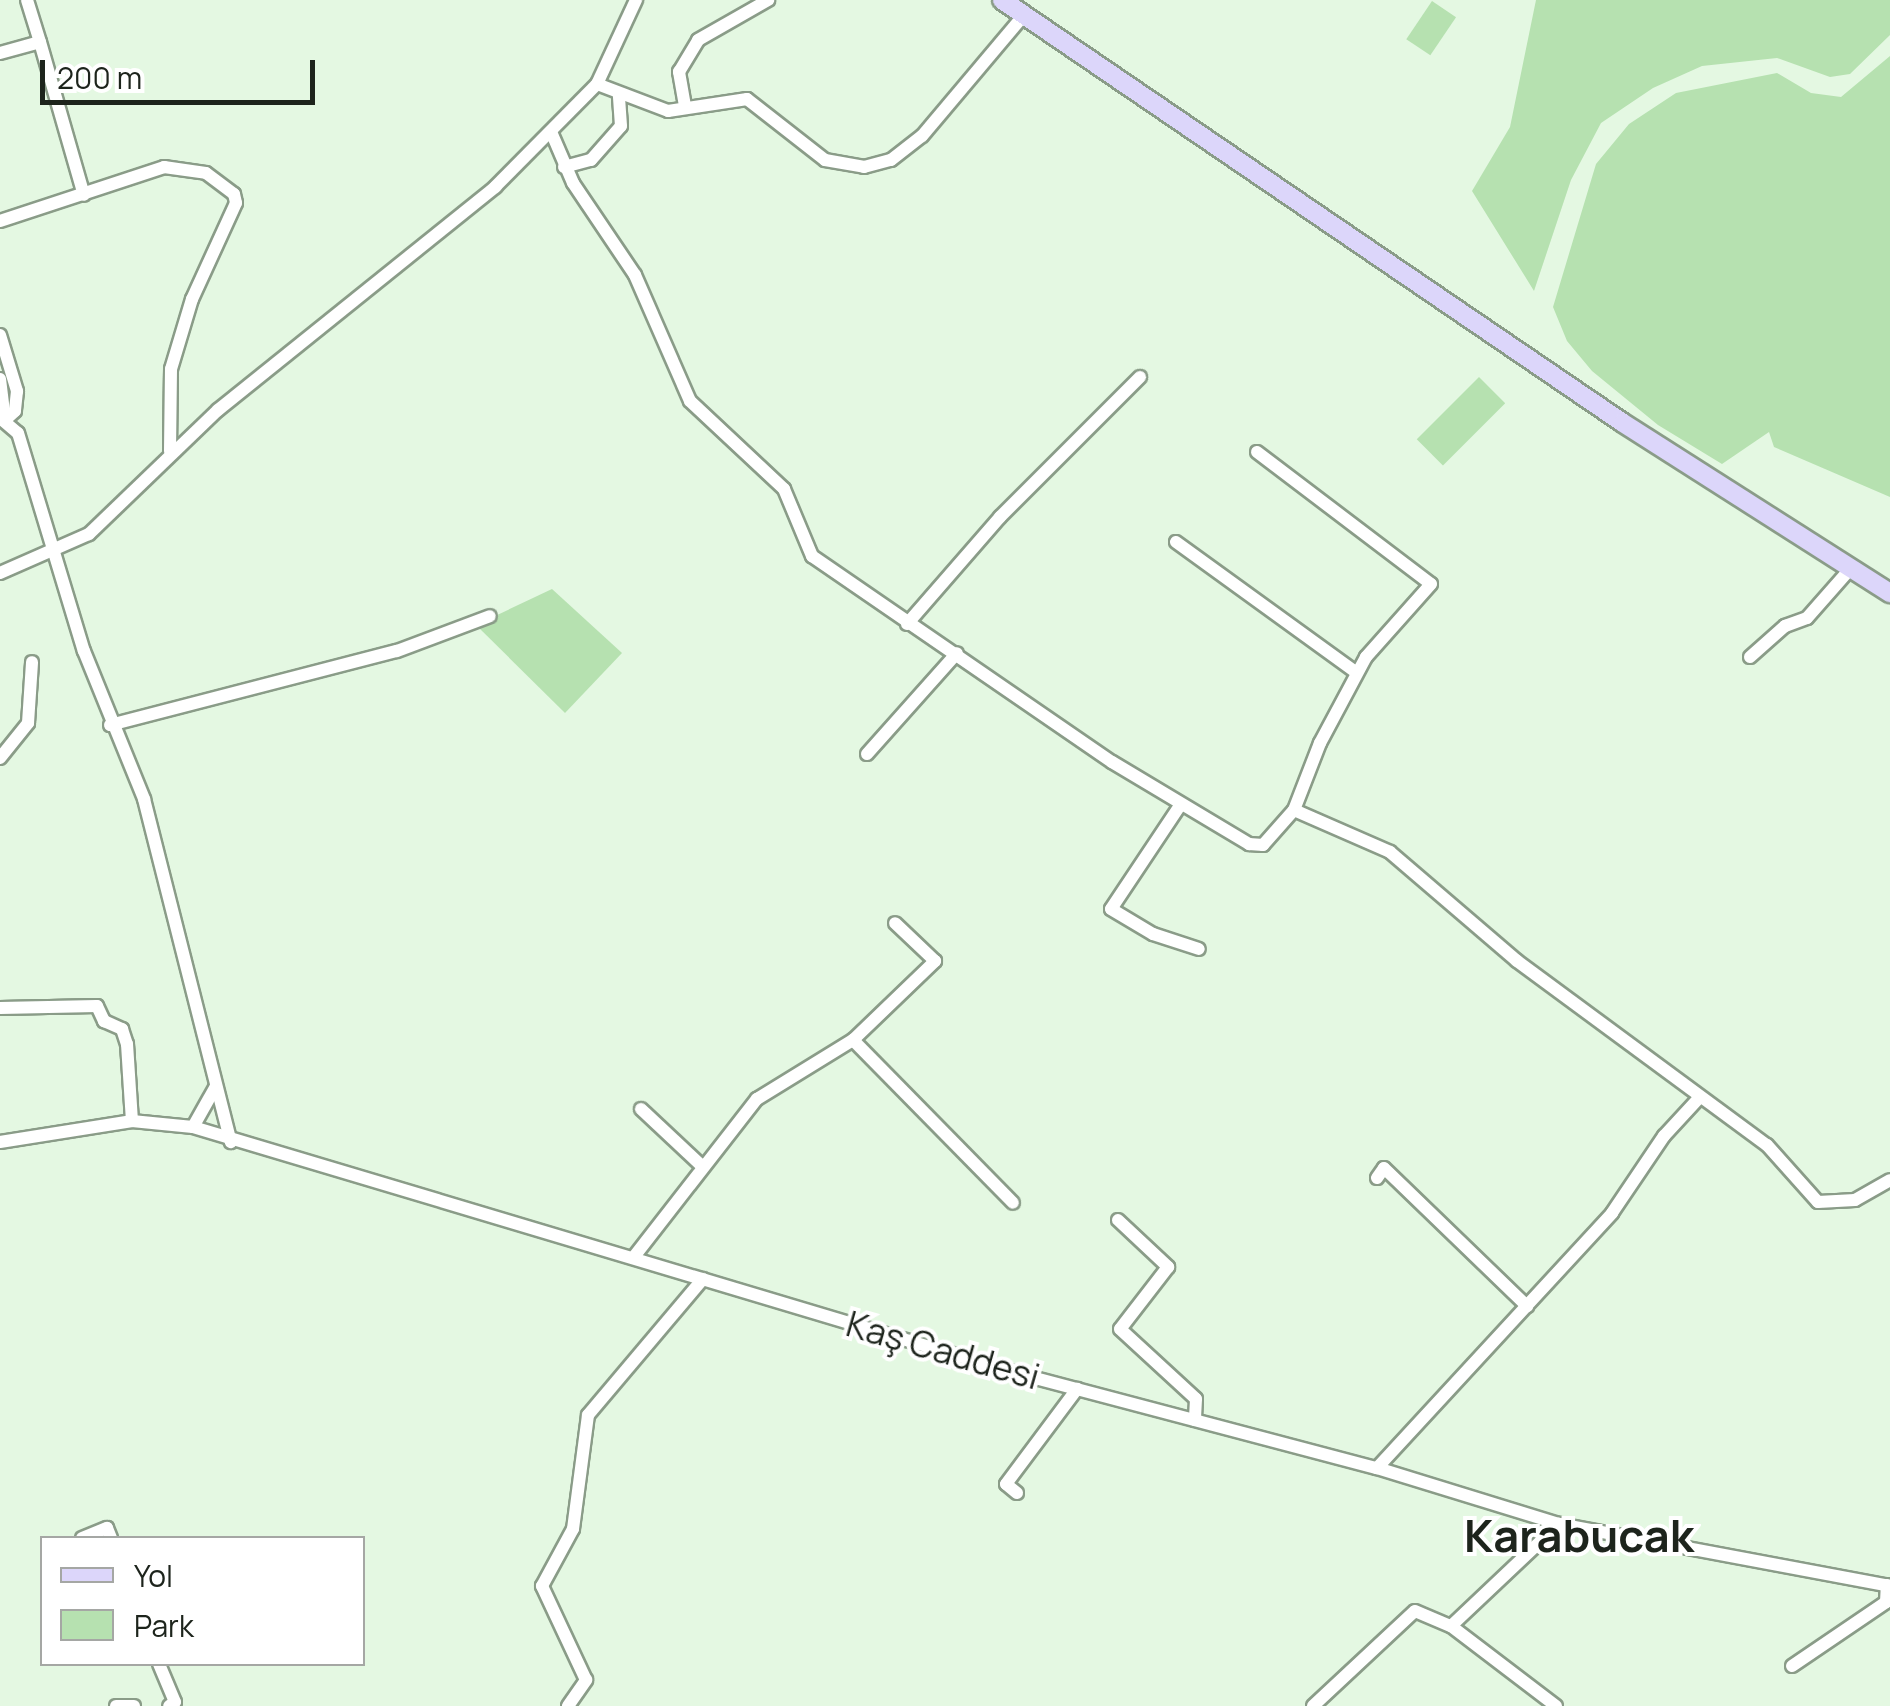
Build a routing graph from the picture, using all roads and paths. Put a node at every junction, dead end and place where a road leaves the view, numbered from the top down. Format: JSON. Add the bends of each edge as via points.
{"nodes":[{"id":1,"x":27,"y":0,"type":"edge"},
{"id":2,"x":636,"y":0,"type":"edge"},
{"id":3,"x":768,"y":0,"type":"edge"},
{"id":4,"x":1002,"y":0,"type":"edge"},
{"id":5,"x":1024,"y":16,"type":"junction"},
{"id":6,"x":40,"y":42,"type":"junction"},
{"id":7,"x":0,"y":53,"type":"edge"},
{"id":8,"x":597,"y":84,"type":"junction"},
{"id":9,"x":619,"y":95,"type":"junction"},
{"id":10,"x":685,"y":106,"type":"junction"},
{"id":11,"x":552,"y":134,"type":"junction"},
{"id":12,"x":532,"y":153,"type":"junction"},
{"id":13,"x":564,"y":166,"type":"junction"},
{"id":14,"x":84,"y":195,"type":"junction"},
{"id":15,"x":0,"y":221,"type":"edge"},
{"id":16,"x":0,"y":336,"type":"edge"},
{"id":17,"x":1140,"y":377,"type":"dead end"},
{"id":18,"x":0,"y":379,"type":"edge"},
{"id":19,"x":2,"y":419,"type":"edge"},
{"id":20,"x":170,"y":451,"type":"junction"},
{"id":21,"x":1257,"y":452,"type":"dead end"},
{"id":22,"x":1176,"y":542,"type":"dead end"},
{"id":23,"x":57,"y":553,"type":"junction"},
{"id":24,"x":1850,"y":569,"type":"junction"},
{"id":25,"x":0,"y":572,"type":"edge"},
{"id":26,"x":1890,"y":593,"type":"edge"},
{"id":27,"x":490,"y":616,"type":"dead end"},
{"id":28,"x":907,"y":624,"type":"junction"},
{"id":29,"x":956,"y":653,"type":"junction"},
{"id":30,"x":1750,"y":657,"type":"dead end"},
{"id":31,"x":32,"y":662,"type":"dead end"},
{"id":32,"x":1358,"y":673,"type":"junction"},
{"id":33,"x":110,"y":724,"type":"junction"},
{"id":34,"x":867,"y":754,"type":"dead end"},
{"id":35,"x":0,"y":758,"type":"edge"},
{"id":36,"x":1181,"y":804,"type":"junction"},
{"id":37,"x":1294,"y":810,"type":"junction"},
{"id":38,"x":895,"y":923,"type":"dead end"},
{"id":39,"x":1199,"y":949,"type":"dead end"},
{"id":40,"x":0,"y":1008,"type":"edge"},
{"id":41,"x":853,"y":1040,"type":"junction"},
{"id":42,"x":217,"y":1080,"type":"junction"},
{"id":43,"x":1700,"y":1097,"type":"junction"},
{"id":44,"x":641,"y":1109,"type":"dead end"},
{"id":45,"x":132,"y":1121,"type":"junction"},
{"id":46,"x":192,"y":1127,"type":"junction"},
{"id":47,"x":0,"y":1142,"type":"edge"},
{"id":48,"x":231,"y":1142,"type":"junction"},
{"id":49,"x":702,"y":1166,"type":"junction"},
{"id":50,"x":1376,"y":1178,"type":"dead end"},
{"id":51,"x":1890,"y":1180,"type":"edge"},
{"id":52,"x":1013,"y":1202,"type":"dead end"},
{"id":53,"x":1118,"y":1220,"type":"dead end"},
{"id":54,"x":633,"y":1258,"type":"junction"},
{"id":55,"x":703,"y":1279,"type":"junction"},
{"id":56,"x":1528,"y":1306,"type":"junction"},
{"id":57,"x":1077,"y":1389,"type":"junction"},
{"id":58,"x":1195,"y":1420,"type":"junction"},
{"id":59,"x":1377,"y":1468,"type":"junction"},
{"id":60,"x":1017,"y":1493,"type":"dead end"},
{"id":61,"x":1559,"y":1524,"type":"junction"},
{"id":62,"x":87,"y":1536,"type":"edge"},
{"id":63,"x":110,"y":1536,"type":"edge"},
{"id":64,"x":1888,"y":1586,"type":"edge"},
{"id":65,"x":1451,"y":1626,"type":"junction"},
{"id":66,"x":160,"y":1666,"type":"edge"},
{"id":67,"x":1792,"y":1666,"type":"dead end"},
{"id":68,"x":116,"y":1706,"type":"edge"},
{"id":69,"x":134,"y":1706,"type":"edge"},
{"id":70,"x":169,"y":1706,"type":"edge"},
{"id":71,"x":568,"y":1706,"type":"edge"},
{"id":72,"x":1313,"y":1706,"type":"edge"},
{"id":73,"x":1556,"y":1706,"type":"edge"}],
"edges":[{"from":1,"to":6,"type":"street"},
{"from":2,"to":8,"type":"street"},
{"from":3,"to":10,"type":"street","via":[[698,40],[679,72]]},
{"from":4,"to":5,"type":"main road"},
{"from":5,"to":10,"type":"street","via":[[922,136],[891,160],[864,167],[824,160],[747,99]]},
{"from":5,"to":24,"type":"main road"},
{"from":6,"to":7,"type":"street"},
{"from":6,"to":14,"type":"street"},
{"from":8,"to":9,"type":"street"},
{"from":8,"to":11,"type":"street"},
{"from":9,"to":10,"type":"street","via":[[668,110]]},
{"from":9,"to":13,"type":"street","via":[[621,126],[592,160]]},
{"from":11,"to":12,"type":"street"},
{"from":11,"to":13,"type":"street"},
{"from":12,"to":13,"type":"street"},
{"from":12,"to":20,"type":"street"},
{"from":13,"to":28,"type":"street","via":[[635,274],[690,400],[784,489],[812,556]]},
{"from":14,"to":15,"type":"street"},
{"from":14,"to":20,"type":"street","via":[[176,166],[206,173],[234,194],[171,369]]},
{"from":16,"to":19,"type":"street","via":[[17,391],[16,411]]},
{"from":17,"to":28,"type":"street","via":[[1000,517]]},
{"from":18,"to":19,"type":"street"},
{"from":19,"to":23,"type":"street","via":[[18,433]]},
{"from":20,"to":23,"type":"street","via":[[115,511]]},
{"from":21,"to":32,"type":"street","via":[[1430,584]]},
{"from":22,"to":32,"type":"street"},
{"from":23,"to":25,"type":"street"},
{"from":23,"to":33,"type":"street"},
{"from":24,"to":26,"type":"main road"},
{"from":24,"to":30,"type":"street","via":[[1806,618],[1785,626]]},
{"from":27,"to":33,"type":"street","via":[[397,652]]},
{"from":28,"to":29,"type":"street"},
{"from":29,"to":34,"type":"street"},
{"from":29,"to":36,"type":"street"},
{"from":31,"to":35,"type":"street","via":[[28,722]]},
{"from":32,"to":37,"type":"street"},
{"from":33,"to":42,"type":"street","via":[[144,799]]},
{"from":36,"to":37,"type":"street","via":[[1249,844],[1263,845]]},
{"from":36,"to":39,"type":"street","via":[[1111,909],[1153,934]]},
{"from":37,"to":43,"type":"street","via":[[1390,852],[1517,961]]},
{"from":38,"to":41,"type":"street","via":[[936,960]]},
{"from":40,"to":45,"type":"street","via":[[97,1006],[127,1044]]},
{"from":41,"to":49,"type":"street","via":[[758,1099]]},
{"from":41,"to":52,"type":"street"},
{"from":42,"to":46,"type":"street","via":[[213,1099]]},
{"from":42,"to":48,"type":"street"},
{"from":43,"to":51,"type":"street","via":[[1766,1145],[1818,1202],[1855,1200]]},
{"from":43,"to":56,"type":"street","via":[[1664,1136],[1612,1213]]},
{"from":44,"to":49,"type":"street"},
{"from":45,"to":46,"type":"street","name":"Kaş Caddesi"},
{"from":45,"to":47,"type":"street","name":"Kaş Caddesi"},
{"from":46,"to":48,"type":"street","name":"Kaş Caddesi"},
{"from":48,"to":54,"type":"street","name":"Kaş Caddesi"},
{"from":49,"to":54,"type":"street"},
{"from":50,"to":56,"type":"street","via":[[1384,1168]]},
{"from":53,"to":58,"type":"street","via":[[1168,1267],[1120,1329],[1196,1398]]},
{"from":54,"to":55,"type":"street","name":"Kaş Caddesi"},
{"from":55,"to":57,"type":"street","name":"Kaş Caddesi"},
{"from":55,"to":71,"type":"street","via":[[588,1415],[573,1529],[542,1586],[586,1680]]},
{"from":56,"to":59,"type":"street"},
{"from":57,"to":58,"type":"street","name":"Kaş Caddesi"},
{"from":57,"to":60,"type":"street","via":[[1006,1484]]},
{"from":58,"to":59,"type":"street","name":"Kaş Caddesi"},
{"from":59,"to":61,"type":"street","name":"Kaş Caddesi"},
{"from":61,"to":64,"type":"street","name":"Kaş Caddesi"},
{"from":61,"to":65,"type":"street"},
{"from":62,"to":63,"type":"street","via":[[107,1528]]},
{"from":64,"to":67,"type":"street","via":[[1886,1602]]},
{"from":65,"to":72,"type":"street","via":[[1415,1611]]},
{"from":65,"to":73,"type":"street"},
{"from":66,"to":70,"type":"street","via":[[175,1702]]},
{"from":68,"to":69,"type":"street"}]}
